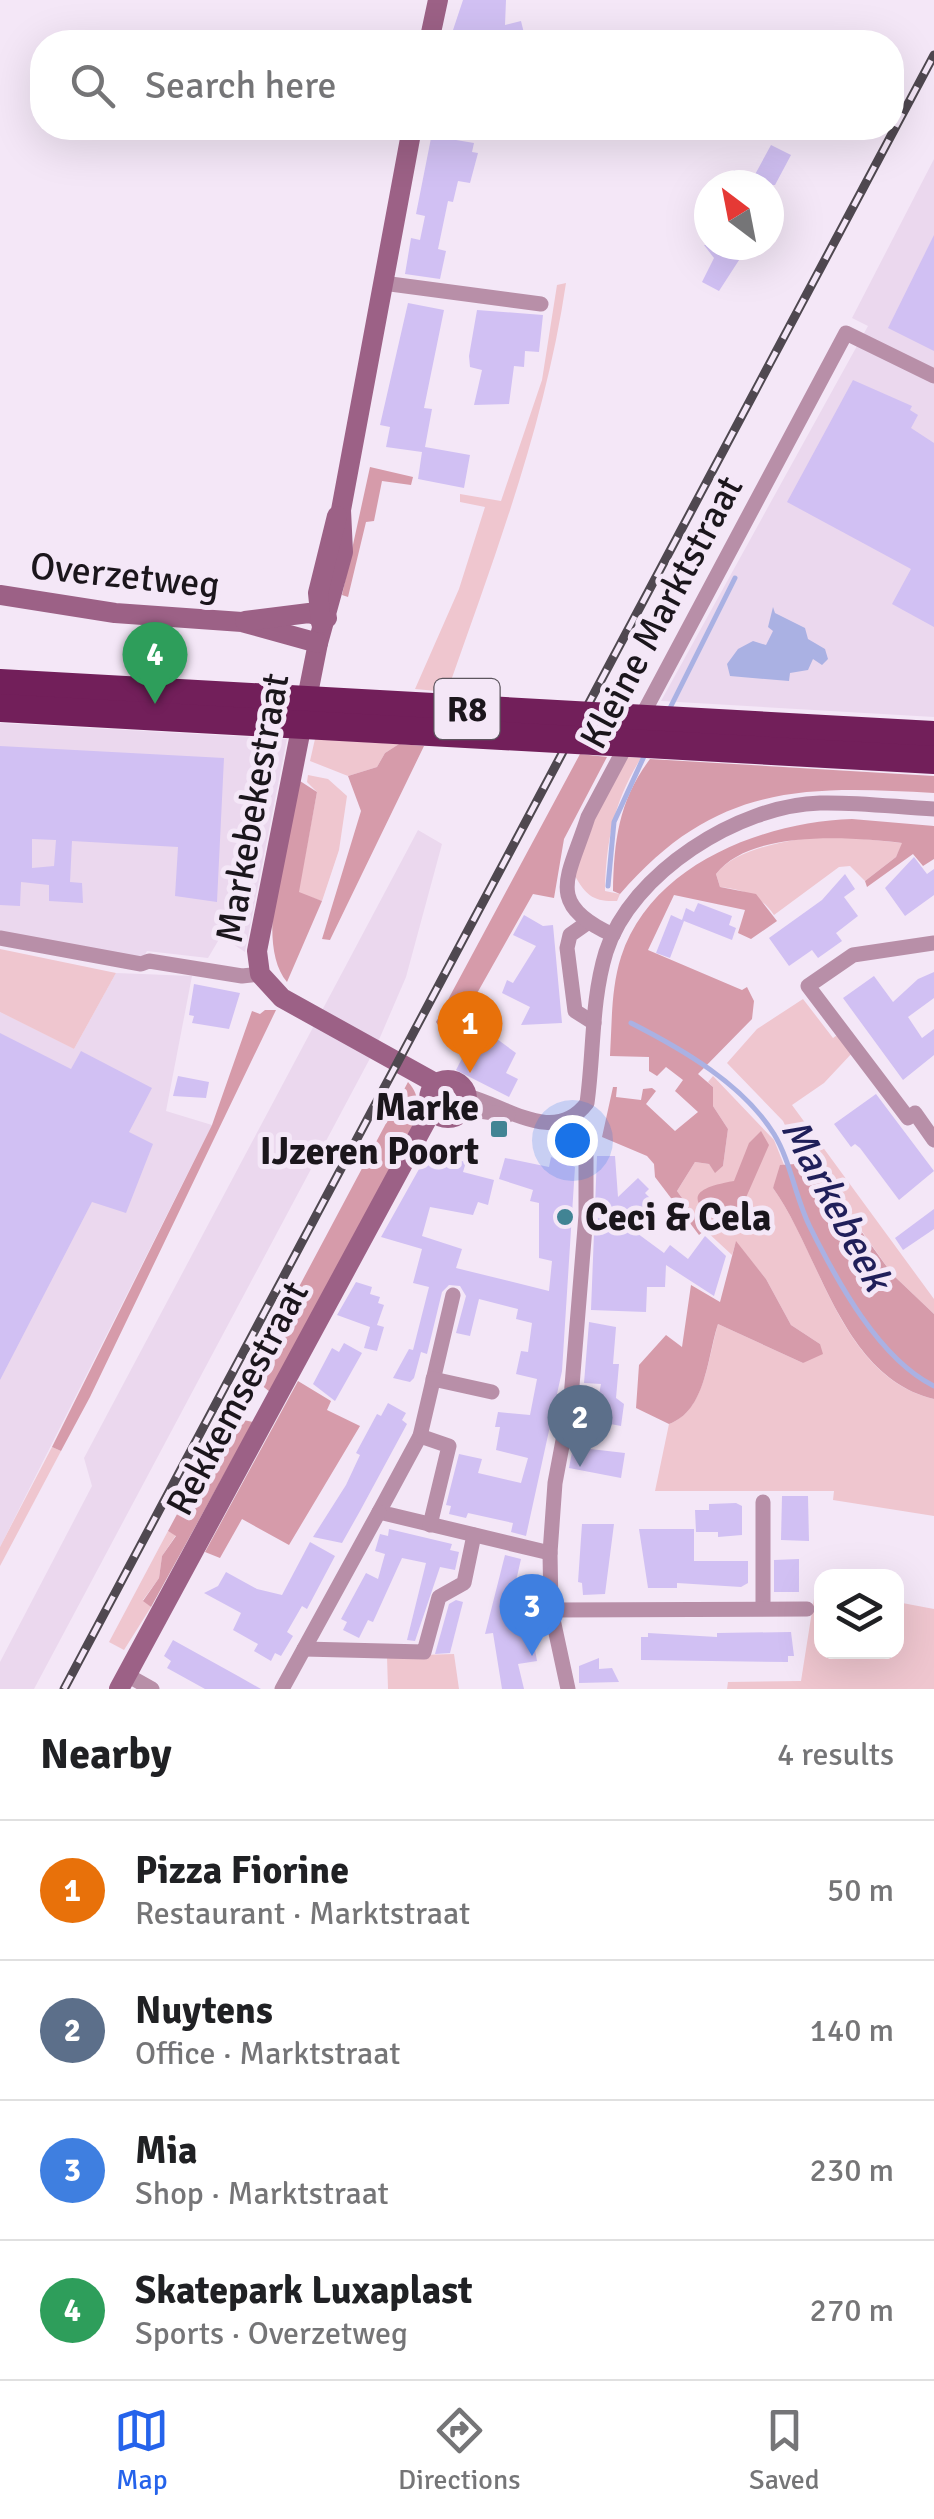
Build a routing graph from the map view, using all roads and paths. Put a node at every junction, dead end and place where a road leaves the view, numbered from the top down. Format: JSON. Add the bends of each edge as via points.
{"nodes":[{"id":1,"x":438,"y":0,"type":"edge"},
{"id":2,"x":432,"y":30,"type":"edge"},
{"id":3,"x":410,"y":140,"type":"edge"},
{"id":4,"x":384,"y":282,"type":"junction"},
{"id":5,"x":541,"y":304,"type":"dead end"},
{"id":6,"x":934,"y":376,"type":"edge"},
{"id":7,"x":0,"y":596,"type":"edge"},
{"id":8,"x":321,"y":625,"type":"junction"},
{"id":9,"x":0,"y":683,"type":"edge"},
{"id":10,"x":0,"y":708,"type":"edge"},
{"id":11,"x":934,"y":735,"type":"edge"},
{"id":12,"x":934,"y":760,"type":"edge"},
{"id":13,"x":934,"y":809,"type":"edge"},
{"id":14,"x":587,"y":923,"type":"junction"},
{"id":15,"x":613,"y":934,"type":"junction"},
{"id":16,"x":0,"y":938,"type":"edge"},
{"id":17,"x":934,"y":943,"type":"edge"},
{"id":18,"x":260,"y":974,"type":"junction"},
{"id":19,"x":594,"y":1023,"type":"junction"},
{"id":20,"x":437,"y":1084,"type":"junction"},
{"id":21,"x":466,"y":1102,"type":"junction"},
{"id":22,"x":438,"y":1114,"type":"junction"},
{"id":23,"x":568,"y":1120,"type":"junction"},
{"id":24,"x":934,"y":1140,"type":"edge"},
{"id":25,"x":453,"y":1295,"type":"dead end"},
{"id":26,"x":433,"y":1379,"type":"junction"},
{"id":27,"x":492,"y":1392,"type":"dead end"},
{"id":28,"x":420,"y":1436,"type":"junction"},
{"id":29,"x":763,"y":1502,"type":"dead end"},
{"id":30,"x":379,"y":1512,"type":"junction"},
{"id":31,"x":430,"y":1525,"type":"junction"},
{"id":32,"x":474,"y":1536,"type":"junction"},
{"id":33,"x":550,"y":1553,"type":"junction"},
{"id":34,"x":763,"y":1608,"type":"junction"},
{"id":35,"x":807,"y":1609,"type":"dead end"},
{"id":36,"x":551,"y":1610,"type":"junction"},
{"id":37,"x":304,"y":1648,"type":"junction"},
{"id":38,"x":123,"y":1682,"type":"edge"},
{"id":39,"x":152,"y":1689,"type":"edge"},
{"id":40,"x":282,"y":1689,"type":"edge"},
{"id":41,"x":568,"y":1689,"type":"edge"}],
"edges":[{"from":1,"to":2,"type":"street"},
{"from":3,"to":4,"type":"street","name":"Markebekestraat"},
{"from":4,"to":5,"type":"street"},
{"from":4,"to":8,"type":"street","name":"Markebekestraat","via":[[341,510],[343,552]]},
{"from":6,"to":14,"type":"street","name":"Kleine Marktstraat","via":[[846,333],[588,818],[567,881],[569,904]]},
{"from":7,"to":8,"type":"street","name":"Overzetweg","via":[[115,614]]},
{"from":8,"to":18,"type":"street","name":"Markebekestraat","via":[[257,952]]},
{"from":9,"to":11,"type":"highway","number":"R8","bridge":true},
{"from":10,"to":12,"type":"highway","number":"R8","bridge":true},
{"from":13,"to":15,"type":"street","via":[[820,803],[747,819],[677,860]]},
{"from":14,"to":15,"type":"street"},
{"from":14,"to":19,"type":"street","via":[[570,935],[567,948],[574,1011]]},
{"from":15,"to":19,"type":"street"},
{"from":16,"to":18,"type":"street","via":[[141,964]]},
{"from":17,"to":24,"type":"street","via":[[852,955],[808,986],[908,1118],[915,1112]]},
{"from":18,"to":20,"type":"street","name":"Markebekestraat","via":[[282,998]]},
{"from":19,"to":23,"type":"street","via":[[587,1103]]},
{"from":20,"to":21,"type":"street","via":[[452,1080]]},
{"from":20,"to":22,"type":"street","via":[[430,1094]]},
{"from":21,"to":22,"type":"street","via":[[456,1117]]},
{"from":21,"to":23,"type":"street","via":[[547,1123]]},
{"from":22,"to":38,"type":"street","name":"Rekkemsestraat"},
{"from":23,"to":33,"type":"street","via":[[586,1153],[586,1215],[572,1398]]},
{"from":25,"to":26,"type":"street"},
{"from":26,"to":27,"type":"street"},
{"from":26,"to":28,"type":"street"},
{"from":28,"to":30,"type":"street"},
{"from":28,"to":31,"type":"street","via":[[450,1446]]},
{"from":29,"to":34,"type":"street"},
{"from":30,"to":31,"type":"street"},
{"from":30,"to":37,"type":"street"},
{"from":31,"to":32,"type":"street"},
{"from":32,"to":33,"type":"street"},
{"from":32,"to":37,"type":"street","via":[[464,1583],[439,1597],[424,1652]]},
{"from":33,"to":36,"type":"street"},
{"from":34,"to":35,"type":"street"},
{"from":34,"to":36,"type":"street"},
{"from":36,"to":41,"type":"street"},
{"from":37,"to":40,"type":"street"},
{"from":38,"to":39,"type":"street"}]}
